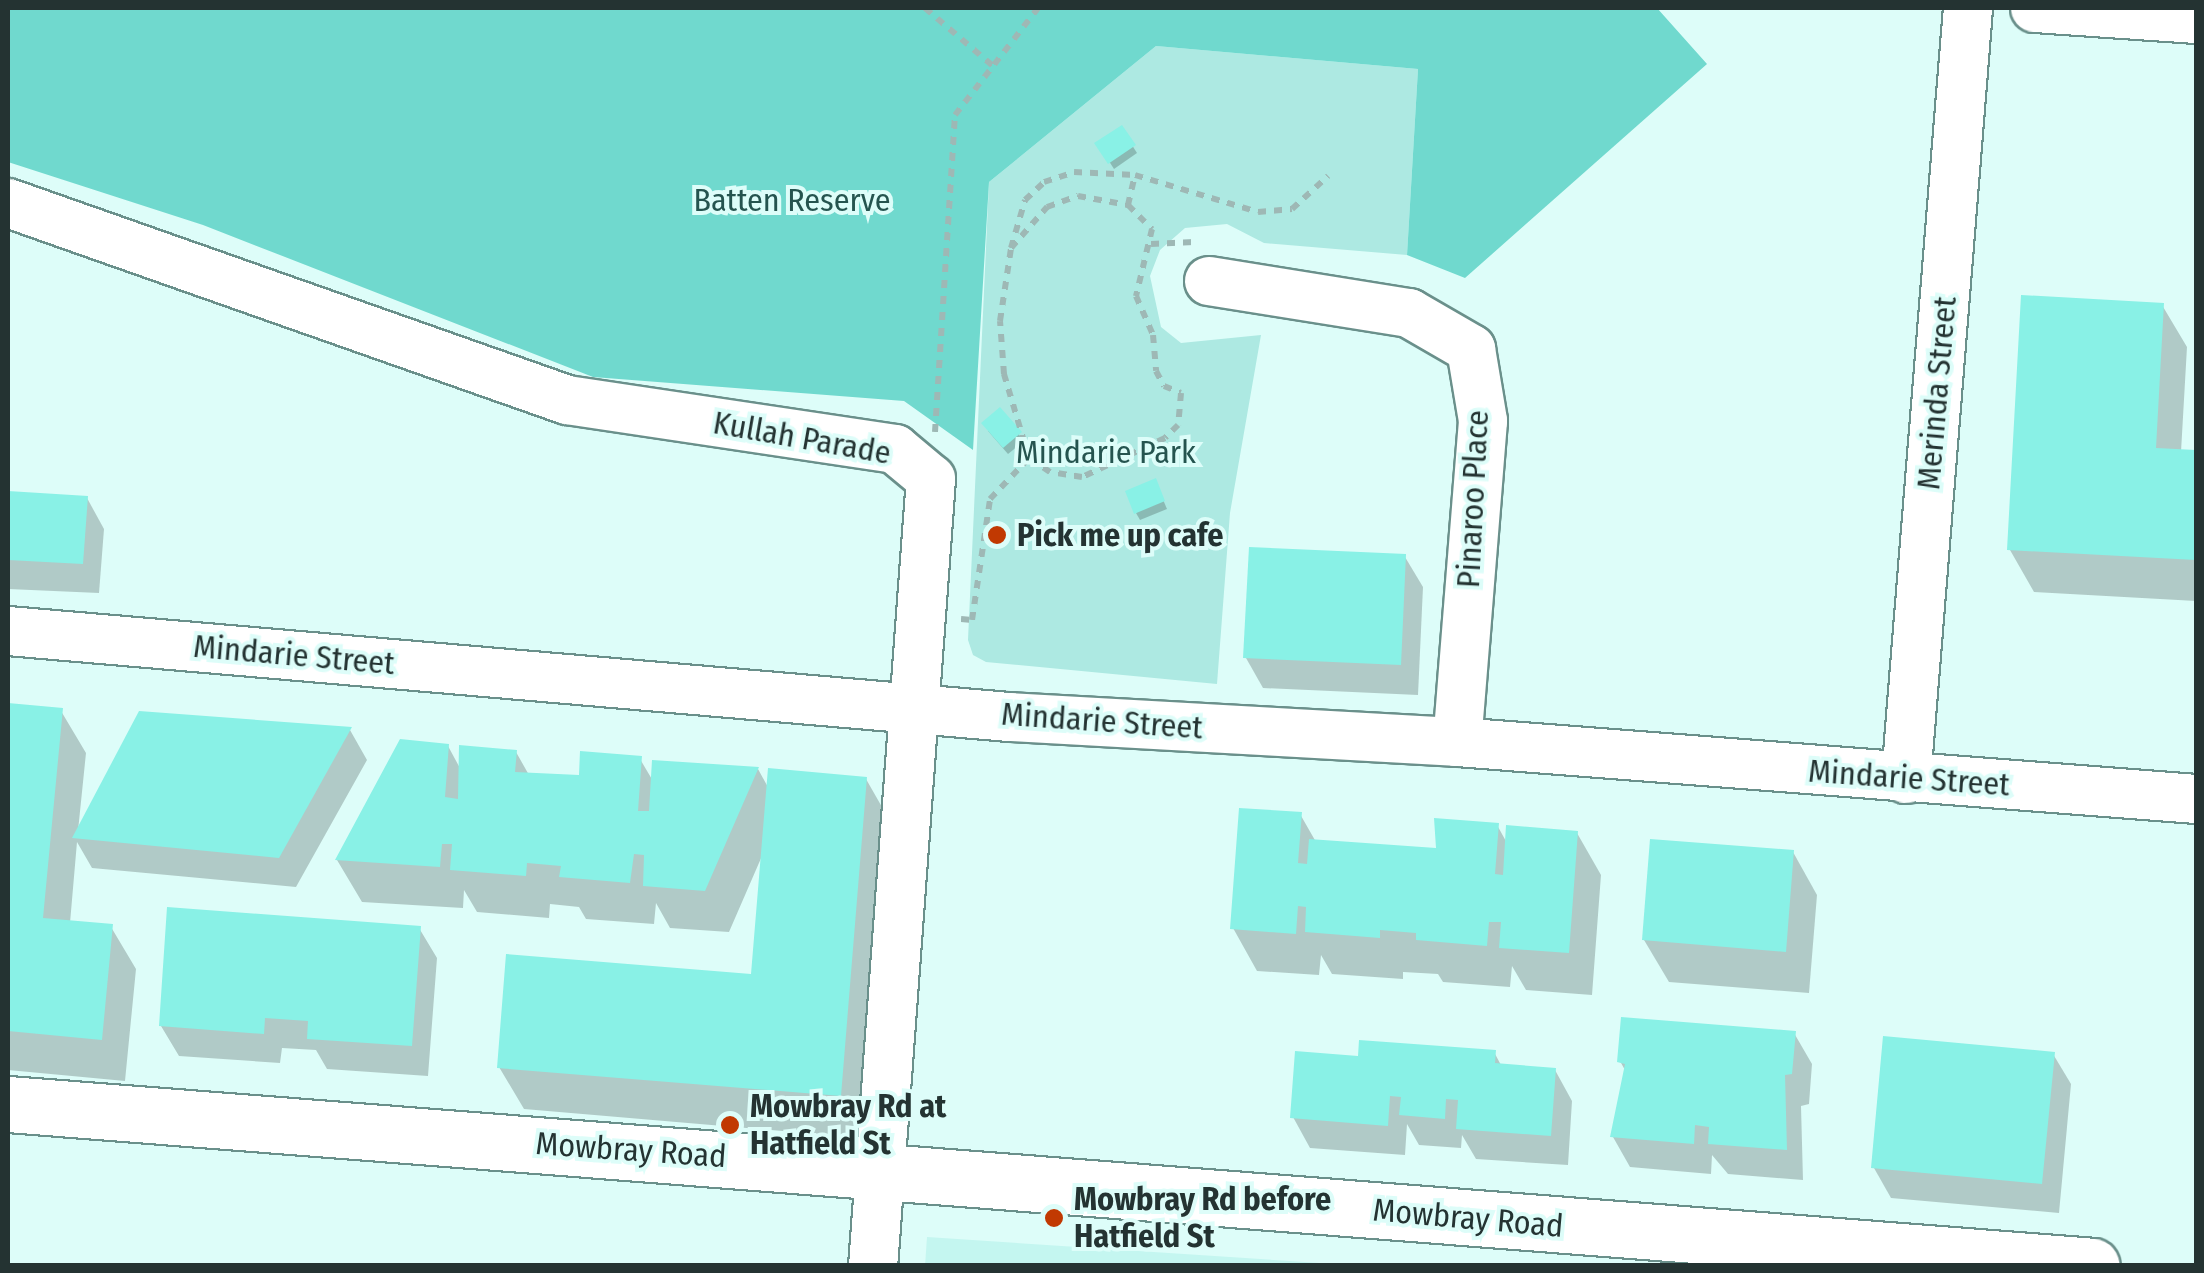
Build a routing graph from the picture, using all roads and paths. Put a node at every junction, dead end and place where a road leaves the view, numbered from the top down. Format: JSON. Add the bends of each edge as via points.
{"nodes":[{"id":1,"x":925,"y":8,"type":"edge"},
{"id":2,"x":1038,"y":8,"type":"edge"},
{"id":3,"x":1968,"y":8,"type":"edge"},
{"id":4,"x":2036,"y":8,"type":"edge"},
{"id":5,"x":2196,"y":19,"type":"edge"},
{"id":6,"x":993,"y":66,"type":"junction"},
{"id":7,"x":1135,"y":175,"type":"junction"},
{"id":8,"x":1328,"y":176,"type":"dead end"},
{"id":9,"x":8,"y":203,"type":"edge"},
{"id":10,"x":1128,"y":204,"type":"junction"},
{"id":11,"x":1011,"y":248,"type":"junction"},
{"id":12,"x":1209,"y":281,"type":"dead end"},
{"id":13,"x":938,"y":406,"type":"dead end"},
{"id":14,"x":1029,"y":458,"type":"junction"},
{"id":15,"x":961,"y":619,"type":"dead end"},
{"id":16,"x":8,"y":631,"type":"edge"},
{"id":17,"x":918,"y":706,"type":"junction"},
{"id":18,"x":1457,"y":742,"type":"junction"},
{"id":19,"x":1906,"y":779,"type":"junction"},
{"id":20,"x":2196,"y":799,"type":"edge"},
{"id":21,"x":8,"y":1104,"type":"edge"},
{"id":22,"x":884,"y":1170,"type":"junction"},
{"id":23,"x":873,"y":1266,"type":"edge"},
{"id":24,"x":2092,"y":1266,"type":"edge"}],
"edges":[{"from":1,"to":6,"type":"path"},
{"from":2,"to":6,"type":"path"},
{"from":3,"to":19,"type":"street","name":"Merinda Street"},
{"from":4,"to":5,"type":"street"},
{"from":6,"to":13,"type":"path","via":[[955,115]]},
{"from":7,"to":8,"type":"path","via":[[1258,212],[1292,210]]},
{"from":7,"to":10,"type":"path"},
{"from":7,"to":11,"type":"path","via":[[1074,172],[1044,182],[1026,200]]},
{"from":9,"to":17,"type":"street","name":"Kullah Parade","via":[[567,400],[895,449],[931,478]]},
{"from":10,"to":11,"type":"path","via":[[1078,196],[1047,208]]},
{"from":10,"to":14,"type":"path","via":[[1152,230],[1136,296],[1153,335],[1156,371],[1164,386],[1181,393],[1178,425],[1166,438],[1082,476],[1050,472]]},
{"from":11,"to":14,"type":"path","via":[[1000,321],[1004,374]]},
{"from":12,"to":18,"type":"street","name":"Pinaroo Place","via":[[1409,313],[1471,349],[1483,421]]},
{"from":14,"to":15,"type":"path","via":[[990,499],[972,620]]},
{"from":16,"to":17,"type":"street","name":"Mindarie Street"},
{"from":17,"to":18,"type":"street","name":"Mindarie Street"},
{"from":17,"to":22,"type":"street","name":"Kullah Parade"},
{"from":18,"to":19,"type":"street","name":"Mindarie Street"},
{"from":19,"to":20,"type":"street","name":"Mindarie Street"},
{"from":21,"to":22,"type":"main road","name":"Mowbray Road"},
{"from":22,"to":23,"type":"street","name":"Kullah Parade"},
{"from":22,"to":24,"type":"main road","name":"Mowbray Road"}]}
